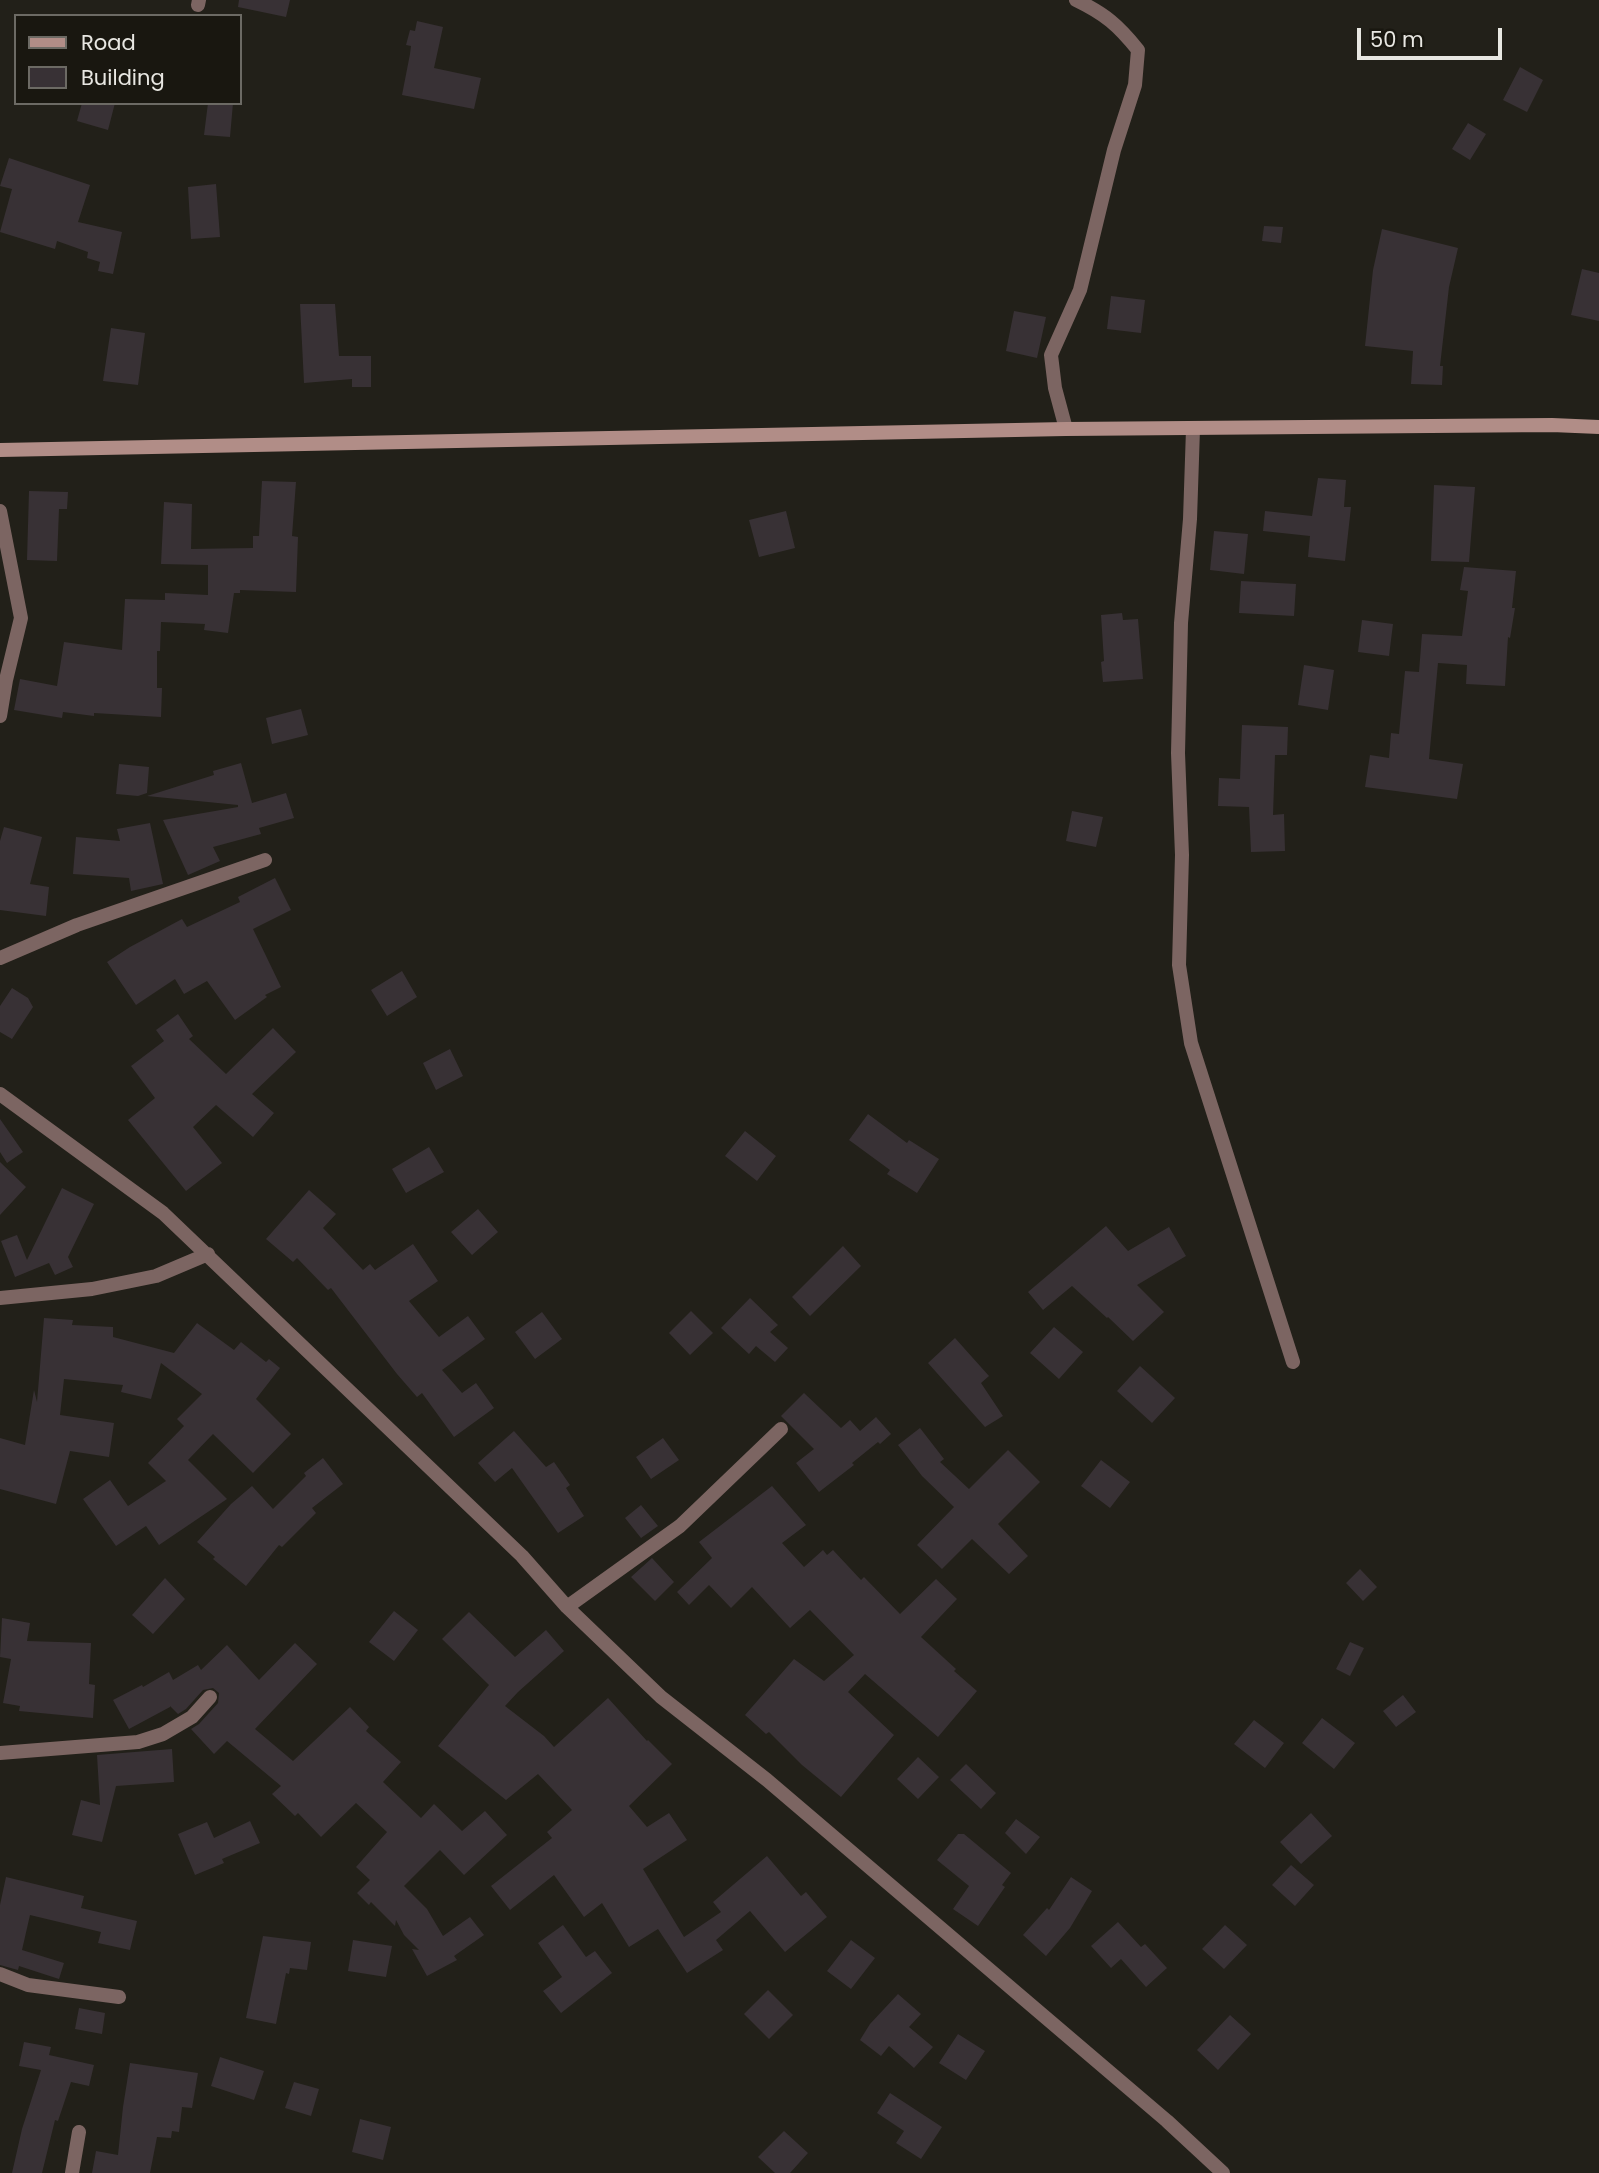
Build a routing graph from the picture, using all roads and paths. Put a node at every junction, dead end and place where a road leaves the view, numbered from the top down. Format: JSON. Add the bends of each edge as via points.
{"nodes":[{"id":1,"x":1076,"y":0,"type":"edge"},
{"id":2,"x":1599,"y":427,"type":"edge"},
{"id":3,"x":1066,"y":429,"type":"junction"},
{"id":4,"x":1193,"y":429,"type":"junction"},
{"id":5,"x":0,"y":450,"type":"edge"},
{"id":6,"x":0,"y":511,"type":"edge"},
{"id":7,"x":0,"y":716,"type":"edge"},
{"id":8,"x":264,"y":860,"type":"dead end"},
{"id":9,"x":0,"y":958,"type":"edge"},
{"id":10,"x":0,"y":1094,"type":"edge"},
{"id":11,"x":208,"y":1254,"type":"junction"},
{"id":12,"x":0,"y":1298,"type":"edge"},
{"id":13,"x":1293,"y":1362,"type":"dead end"},
{"id":14,"x":781,"y":1429,"type":"dead end"},
{"id":15,"x":567,"y":1607,"type":"junction"},
{"id":16,"x":210,"y":1698,"type":"dead end"},
{"id":17,"x":0,"y":1753,"type":"edge"},
{"id":18,"x":0,"y":1974,"type":"edge"},
{"id":19,"x":120,"y":1997,"type":"dead end"},
{"id":20,"x":79,"y":2132,"type":"dead end"},
{"id":21,"x":72,"y":2173,"type":"edge"},
{"id":22,"x":1223,"y":2173,"type":"edge"}],
"edges":[{"from":1,"to":3,"type":"street","via":[[1120,28],[1138,50],[1135,85],[1080,290],[1051,355]]},
{"from":2,"to":4,"type":"main road"},
{"from":3,"to":4,"type":"main road"},
{"from":3,"to":5,"type":"main road"},
{"from":4,"to":13,"type":"street","via":[[1181,623],[1180,965],[1191,1043]]},
{"from":6,"to":7,"type":"street","via":[[21,618]]},
{"from":8,"to":9,"type":"street","via":[[77,925]]},
{"from":10,"to":11,"type":"street","via":[[163,1213]]},
{"from":11,"to":12,"type":"street","via":[[156,1276],[92,1289]]},
{"from":11,"to":15,"type":"street","via":[[522,1556]]},
{"from":14,"to":15,"type":"street","via":[[680,1526]]},
{"from":15,"to":22,"type":"street","via":[[661,1697],[767,1780]]},
{"from":16,"to":17,"type":"street","via":[[192,1717],[138,1742]]},
{"from":18,"to":19,"type":"street","via":[[28,1985]]},
{"from":20,"to":21,"type":"street"}]}
